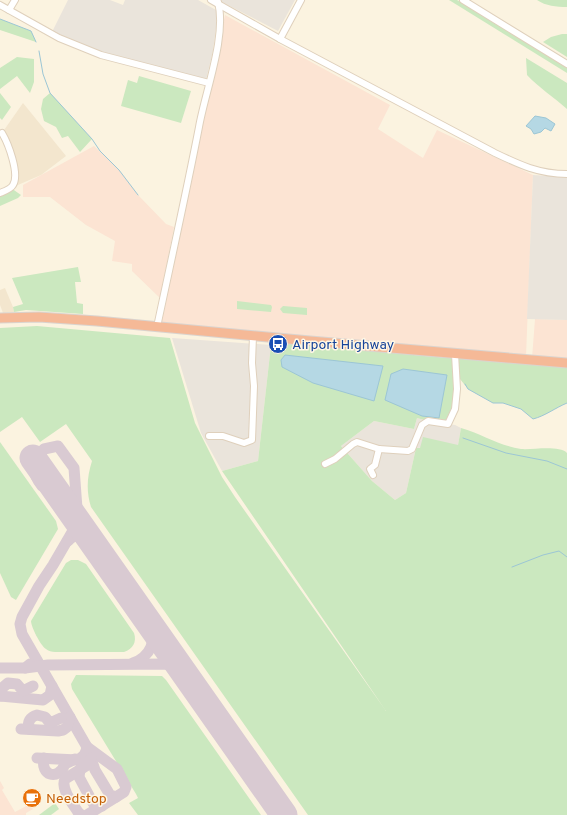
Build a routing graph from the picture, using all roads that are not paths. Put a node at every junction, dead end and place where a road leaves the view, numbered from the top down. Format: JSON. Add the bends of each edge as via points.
{"nodes":[{"id":1,"x":15,"y":0,"type":"edge"},
{"id":2,"x":211,"y":0,"type":"edge"},
{"id":3,"x":301,"y":0,"type":"edge"},
{"id":4,"x":463,"y":0,"type":"edge"},
{"id":5,"x":218,"y":2,"type":"edge"},
{"id":6,"x":0,"y":5,"type":"edge"},
{"id":7,"x":9,"y":10,"type":"junction"},
{"id":8,"x":280,"y":39,"type":"junction"},
{"id":9,"x":567,"y":64,"type":"edge"},
{"id":10,"x":209,"y":83,"type":"junction"},
{"id":11,"x":2,"y":133,"type":"dead end"},
{"id":12,"x":567,"y":174,"type":"edge"},
{"id":13,"x":0,"y":193,"type":"edge"},
{"id":14,"x":0,"y":318,"type":"edge"},
{"id":15,"x":157,"y":327,"type":"junction"},
{"id":16,"x":253,"y":336,"type":"junction"},
{"id":17,"x":455,"y":354,"type":"junction"},
{"id":18,"x":567,"y":363,"type":"edge"},
{"id":19,"x":209,"y":436,"type":"dead end"},
{"id":20,"x":379,"y":449,"type":"junction"},
{"id":21,"x":325,"y":464,"type":"dead end"},
{"id":22,"x":373,"y":475,"type":"dead end"}],
"edges":[{"from":1,"to":7,"type":"street"},
{"from":2,"to":5,"type":"street"},
{"from":3,"to":8,"type":"street"},
{"from":4,"to":9,"type":"street"},
{"from":5,"to":8,"type":"street"},
{"from":5,"to":10,"type":"street","via":[[220,28]]},
{"from":6,"to":7,"type":"street"},
{"from":7,"to":10,"type":"street","via":[[60,38],[101,56]]},
{"from":8,"to":12,"type":"street","via":[[495,153],[528,168]]},
{"from":10,"to":15,"type":"street"},
{"from":11,"to":13,"type":"street","via":[[11,153],[15,183]]},
{"from":14,"to":15,"type":"highway","via":[[39,317]]},
{"from":15,"to":16,"type":"highway"},
{"from":16,"to":17,"type":"highway"},
{"from":16,"to":19,"type":"street","via":[[252,440],[244,443],[223,436]]},
{"from":17,"to":18,"type":"highway"},
{"from":17,"to":20,"type":"street","via":[[458,389],[455,409],[448,424],[428,421],[422,425],[412,449],[408,451]]},
{"from":20,"to":21,"type":"street","via":[[357,442]]},
{"from":20,"to":22,"type":"street","via":[[375,465],[370,469]]}]}
